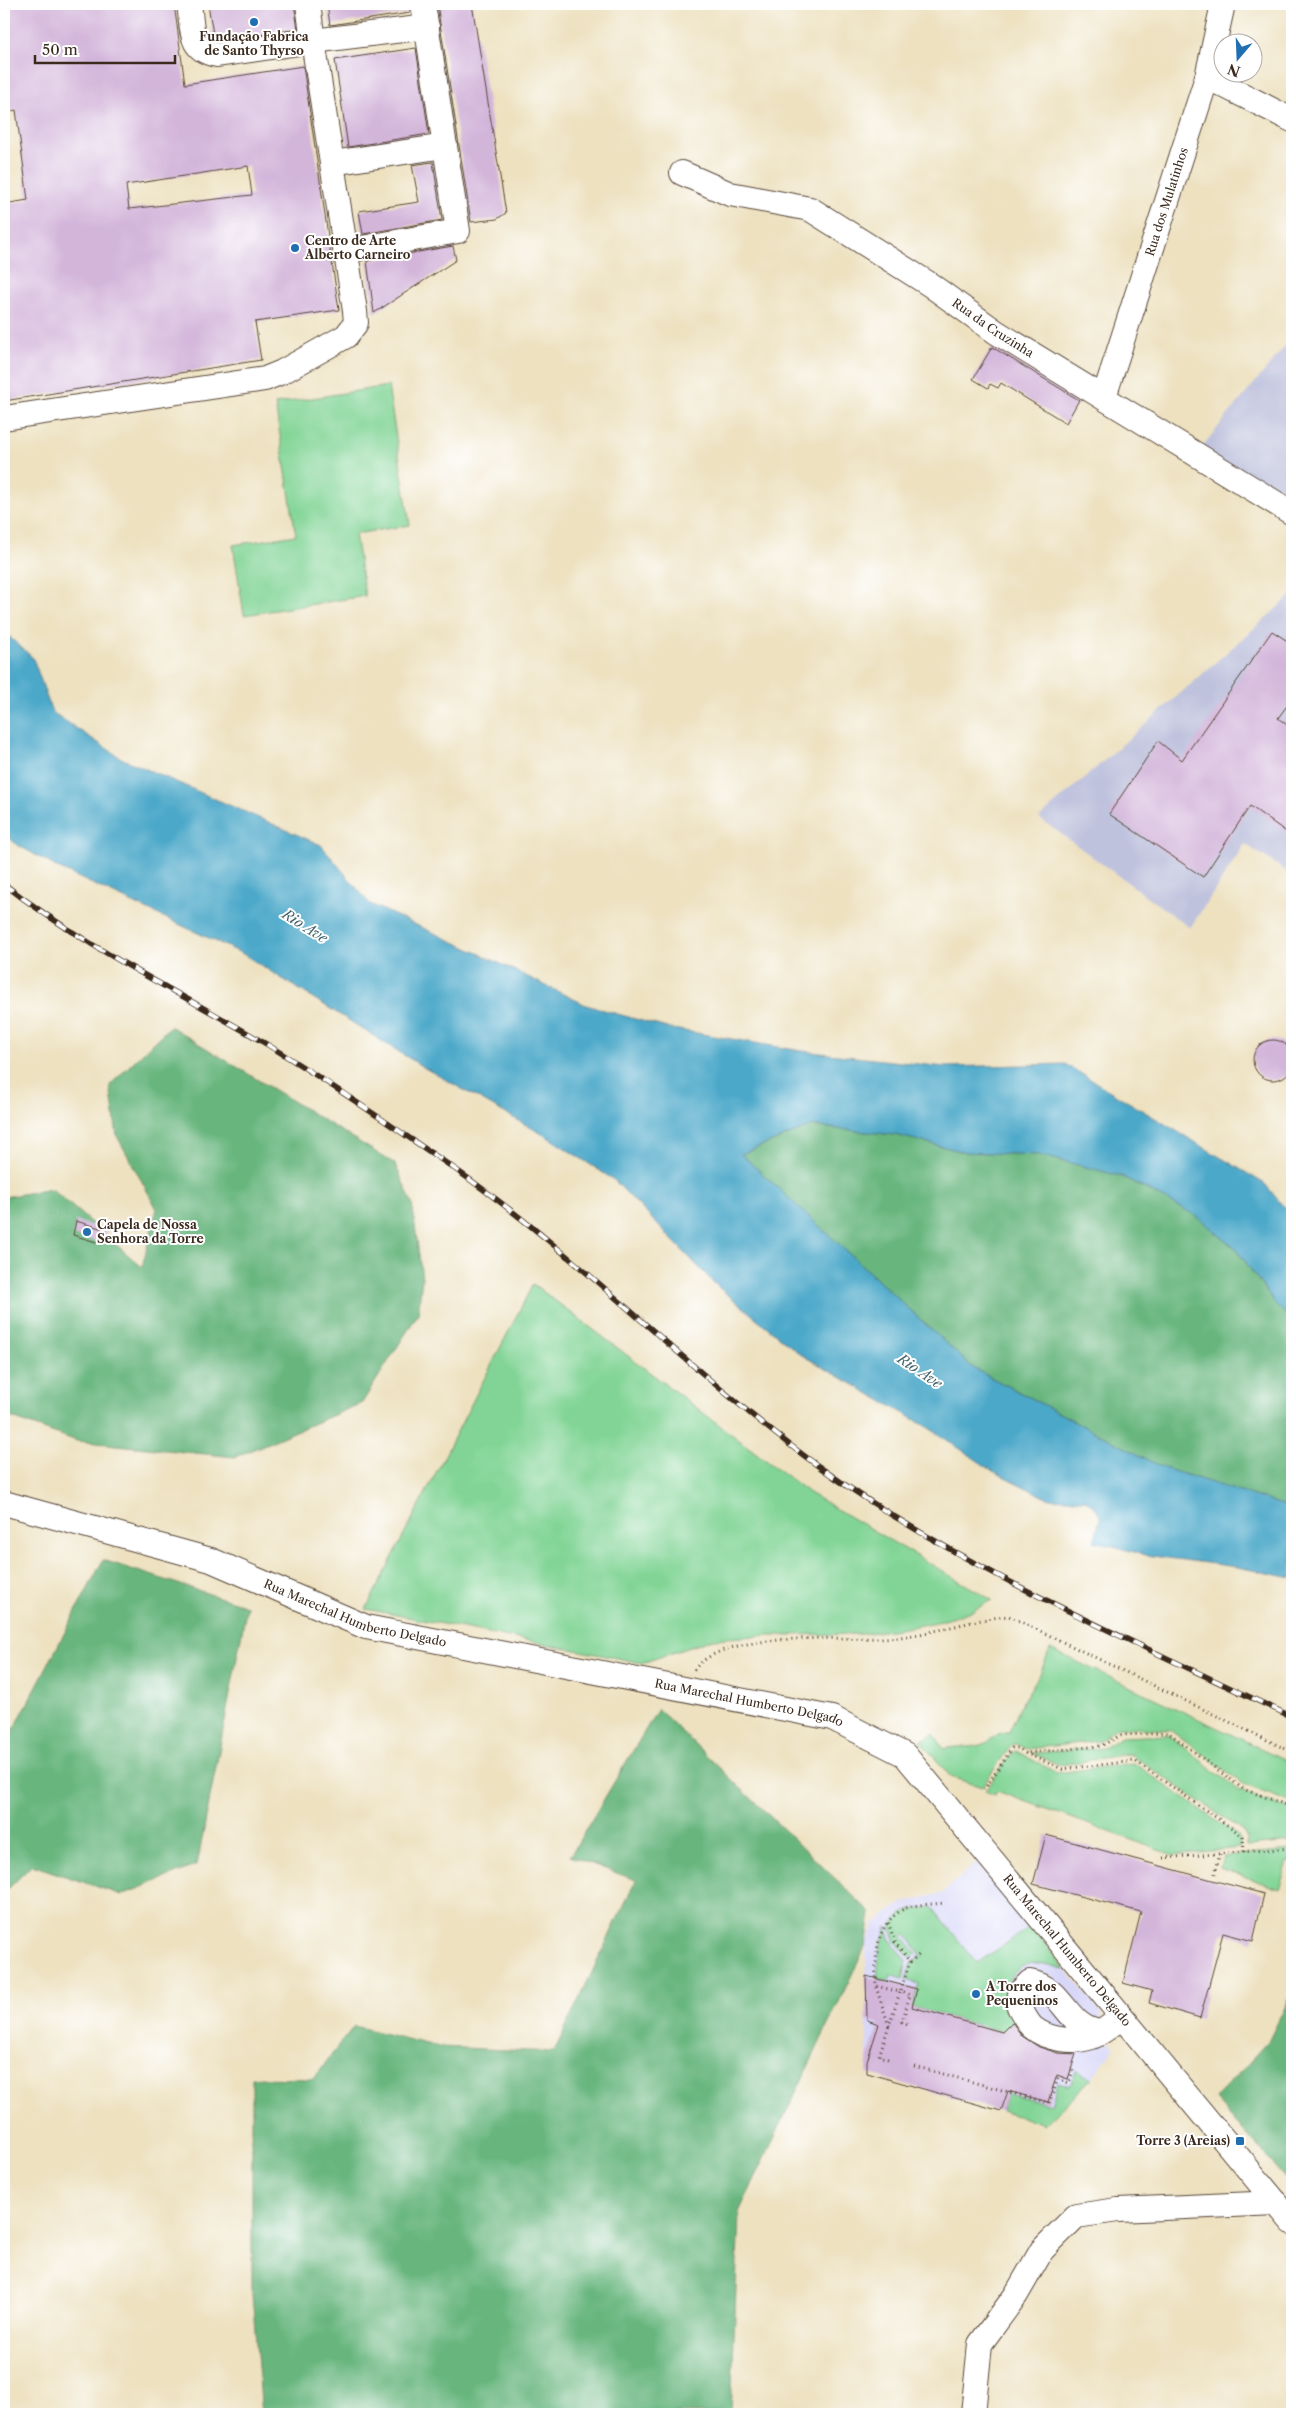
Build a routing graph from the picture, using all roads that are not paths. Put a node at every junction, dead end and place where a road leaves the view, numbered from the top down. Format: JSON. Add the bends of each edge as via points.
{"nodes":[{"id":1,"x":189,"y":4,"type":"edge"},
{"id":2,"x":308,"y":4,"type":"edge"},
{"id":3,"x":1223,"y":4,"type":"edge"},
{"id":4,"x":425,"y":15,"type":"edge"},
{"id":5,"x":313,"y":41,"type":"junction"},
{"id":6,"x":1207,"y":77,"type":"junction"},
{"id":7,"x":1292,"y":120,"type":"edge"},
{"id":8,"x":445,"y":146,"type":"junction"},
{"id":9,"x":332,"y":163,"type":"junction"},
{"id":10,"x":682,"y":173,"type":"dead end"},
{"id":11,"x":345,"y":251,"type":"junction"},
{"id":12,"x":1104,"y":397,"type":"junction"},
{"id":13,"x":4,"y":418,"type":"edge"},
{"id":14,"x":1292,"y":512,"type":"edge"},
{"id":15,"x":4,"y":1503,"type":"edge"},
{"id":16,"x":1122,"y":2017,"type":"junction"},
{"id":17,"x":1100,"y":2032,"type":"dead end"},
{"id":18,"x":1276,"y":2203,"type":"junction"},
{"id":19,"x":1292,"y":2222,"type":"edge"},
{"id":20,"x":973,"y":2414,"type":"edge"}],
"edges":[{"from":1,"to":5,"type":"street","via":[[196,44],[204,53],[217,55]]},
{"from":2,"to":5,"type":"street"},
{"from":3,"to":6,"type":"street","name":"Rua dos Mulatinhos"},
{"from":4,"to":5,"type":"street"},
{"from":4,"to":8,"type":"street"},
{"from":5,"to":9,"type":"street"},
{"from":6,"to":7,"type":"street"},
{"from":6,"to":12,"type":"street","name":"Rua dos Mulatinhos"},
{"from":8,"to":9,"type":"street"},
{"from":8,"to":11,"type":"street","via":[[458,231]]},
{"from":9,"to":11,"type":"street"},
{"from":10,"to":12,"type":"street","name":"Rua da Cruzinha","via":[[730,194],[810,209],[929,284],[996,332]]},
{"from":11,"to":13,"type":"street","via":[[356,322],[346,336],[282,372],[265,379]]},
{"from":12,"to":14,"type":"street","name":"Rua da Cruzinha"},
{"from":15,"to":16,"type":"street","name":"Rua Marechal Humberto Delgado","via":[[211,1560],[366,1627],[832,1718],[905,1755]]},
{"from":16,"to":17,"type":"street"},
{"from":16,"to":18,"type":"street","name":"Rua Marechal Humberto Delgado"},
{"from":18,"to":19,"type":"street","name":"Rua Marechal Humberto Delgado"},
{"from":18,"to":20,"type":"street","via":[[1118,2210],[1076,2216],[1042,2250],[1016,2295],[980,2344]]}]}
